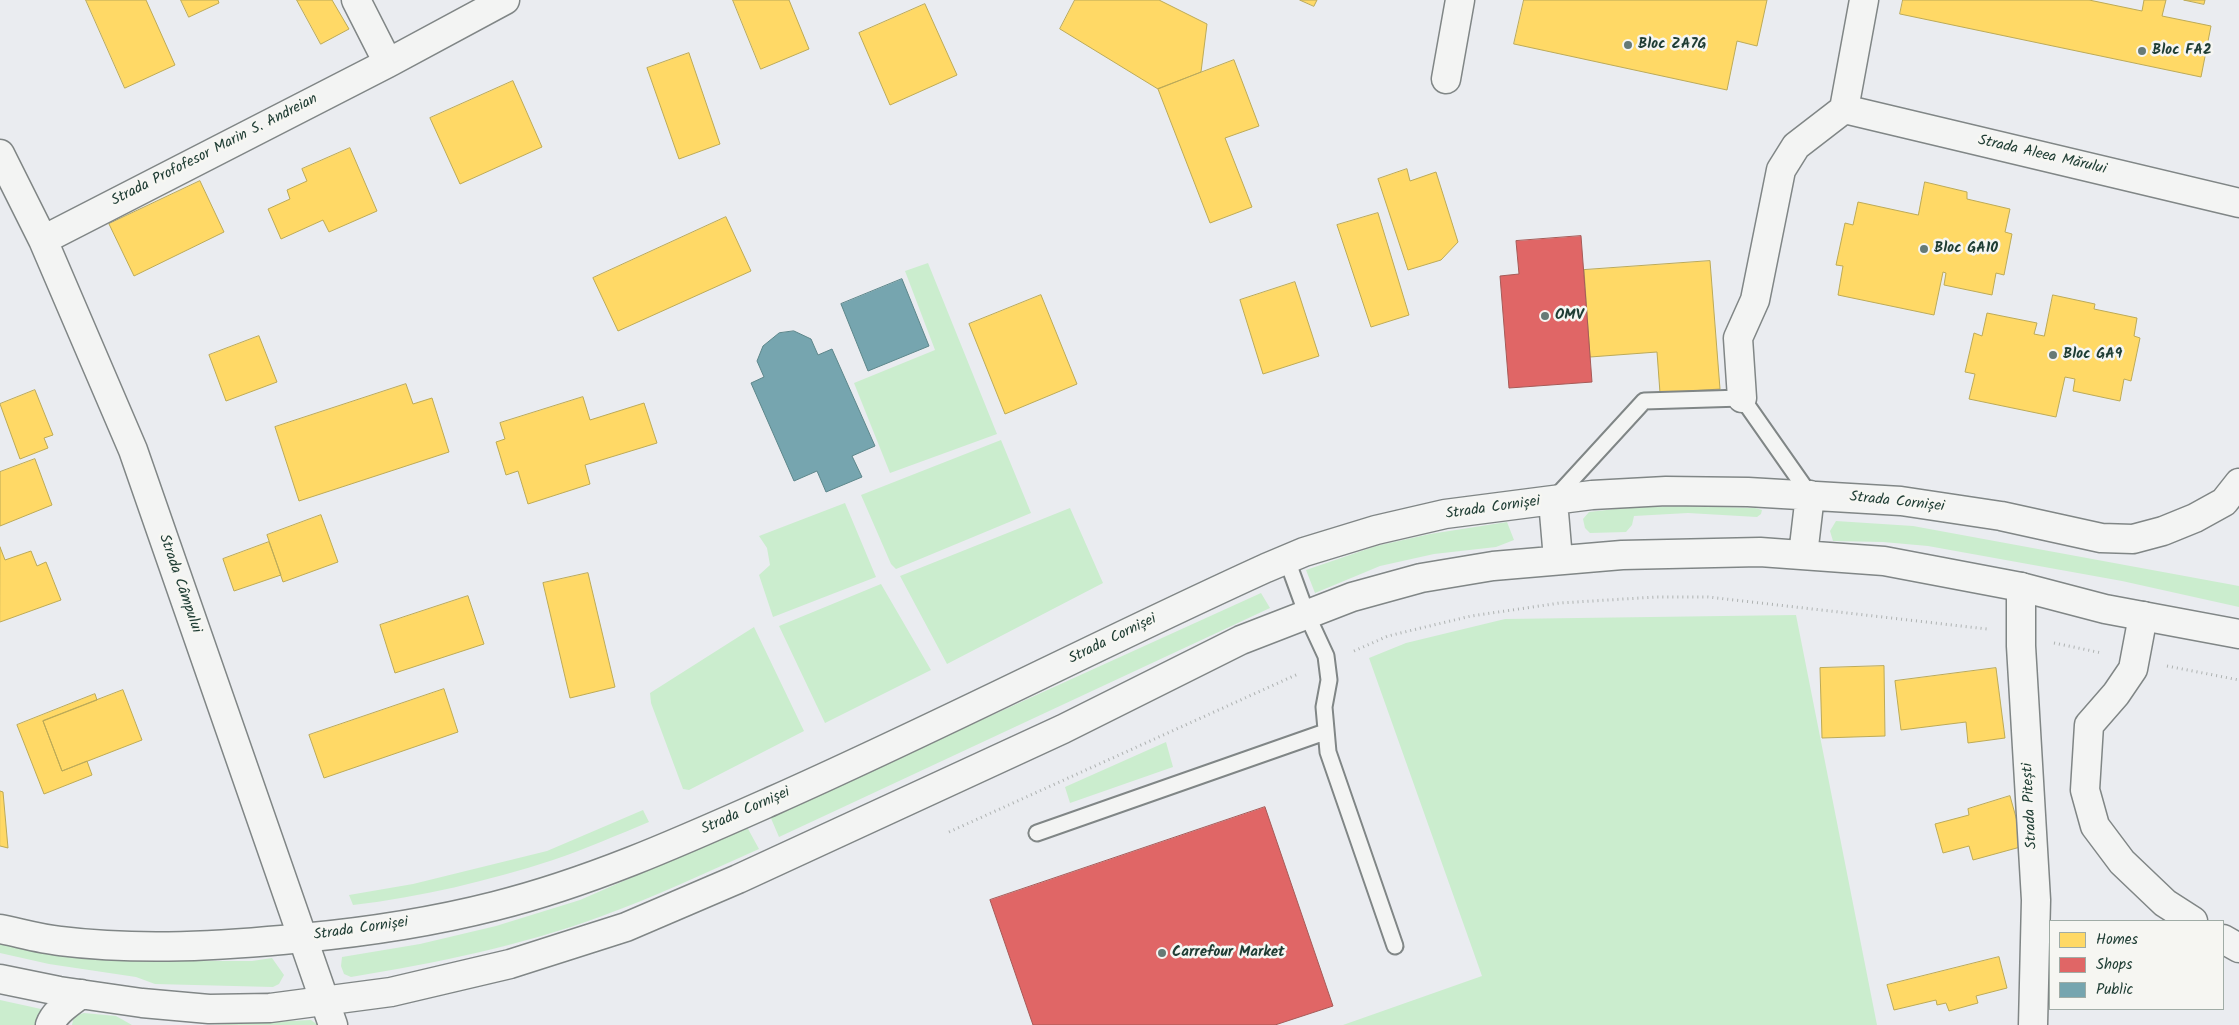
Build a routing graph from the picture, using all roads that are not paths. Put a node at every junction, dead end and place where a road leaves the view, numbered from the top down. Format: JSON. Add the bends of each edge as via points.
{"nodes":[{"id":1,"x":356,"y":0,"type":"edge"},
{"id":2,"x":505,"y":0,"type":"edge"},
{"id":3,"x":1460,"y":0,"type":"edge"},
{"id":4,"x":1864,"y":0,"type":"edge"},
{"id":5,"x":388,"y":63,"type":"junction"},
{"id":6,"x":1446,"y":79,"type":"dead end"},
{"id":7,"x":1844,"y":109,"type":"junction"},
{"id":8,"x":0,"y":154,"type":"edge"},
{"id":9,"x":2239,"y":203,"type":"edge"},
{"id":10,"x":43,"y":240,"type":"junction"},
{"id":11,"x":1742,"y":398,"type":"junction"},
{"id":12,"x":2239,"y":483,"type":"edge"},
{"id":13,"x":1810,"y":495,"type":"junction"},
{"id":14,"x":1553,"y":501,"type":"junction"},
{"id":15,"x":1803,"y":556,"type":"junction"},
{"id":16,"x":1558,"y":559,"type":"junction"},
{"id":17,"x":1287,"y":560,"type":"junction"},
{"id":18,"x":2021,"y":587,"type":"junction"},
{"id":19,"x":1307,"y":615,"type":"junction"},
{"id":20,"x":2143,"y":616,"type":"junction"},
{"id":21,"x":2239,"y":634,"type":"edge"},
{"id":22,"x":1325,"y":732,"type":"junction"},
{"id":23,"x":1037,"y":833,"type":"dead end"},
{"id":24,"x":2192,"y":920,"type":"edge"},
{"id":25,"x":0,"y":930,"type":"edge"},
{"id":26,"x":304,"y":938,"type":"junction"},
{"id":27,"x":2224,"y":940,"type":"edge"},
{"id":28,"x":1395,"y":946,"type":"dead end"},
{"id":29,"x":2239,"y":948,"type":"edge"},
{"id":30,"x":0,"y":979,"type":"edge"},
{"id":31,"x":81,"y":994,"type":"junction"},
{"id":32,"x":330,"y":1013,"type":"edge"},
{"id":33,"x":50,"y":1025,"type":"edge"},
{"id":34,"x":2032,"y":1025,"type":"edge"}],
"edges":[{"from":1,"to":5,"type":"street"},
{"from":2,"to":5,"type":"street","name":"Strada Profofesor Marin S. Andreian"},
{"from":3,"to":6,"type":"street"},
{"from":4,"to":7,"type":"street"},
{"from":5,"to":10,"type":"street","name":"Strada Profofesor Marin S. Andreian"},
{"from":7,"to":9,"type":"street","name":"Strada Aleea Mărului"},
{"from":7,"to":11,"type":"street","via":[[1796,146],[1781,170],[1755,300],[1738,338]]},
{"from":8,"to":10,"type":"street","name":"Strada Câmpului"},
{"from":10,"to":26,"type":"street","name":"Strada Câmpului","via":[[133,450]]},
{"from":11,"to":13,"type":"lane"},
{"from":11,"to":14,"type":"lane","via":[[1644,401]]},
{"from":12,"to":13,"type":"street","name":"Strada Cornișei","via":[[2224,502],[2195,518],[2133,539],[2101,538],[2001,516],[1901,501]]},
{"from":13,"to":14,"type":"street","name":"Strada Cornișei","via":[[1666,491],[1592,495]]},
{"from":13,"to":15,"type":"street"},
{"from":14,"to":16,"type":"street"},
{"from":14,"to":17,"type":"street","name":"Strada Cornișei","via":[[1436,516],[1376,530]]},
{"from":15,"to":16,"type":"street","via":[[1760,552]]},
{"from":15,"to":18,"type":"street","via":[[1884,561]]},
{"from":16,"to":19,"type":"street","via":[[1421,578],[1352,597]]},
{"from":17,"to":19,"type":"lane"},
{"from":17,"to":26,"type":"street","name":"Strada Cornișei","via":[[1194,601],[913,736],[663,849],[588,878],[494,906],[401,925]]},
{"from":18,"to":20,"type":"street"},
{"from":18,"to":34,"type":"street","name":"Strada Pitești","via":[[2036,900]]},
{"from":19,"to":22,"type":"lane","via":[[1326,656],[1329,680],[1324,707]]},
{"from":19,"to":32,"type":"street","via":[[1241,640],[1062,729],[626,928],[510,964],[391,992]]},
{"from":20,"to":21,"type":"street"},
{"from":20,"to":24,"type":"street","via":[[2133,669],[2089,725],[2085,790],[2095,826],[2122,862],[2165,903]]},
{"from":22,"to":23,"type":"lane"},
{"from":22,"to":28,"type":"lane","via":[[1328,752]]},
{"from":25,"to":26,"type":"street","name":"Strada Cornișei","via":[[60,941],[148,946],[229,945]]},
{"from":26,"to":32,"type":"street","name":"Strada Câmpului"},
{"from":27,"to":29,"type":"street"},
{"from":30,"to":31,"type":"street"},
{"from":31,"to":32,"type":"street","via":[[209,1009],[270,1008]]},
{"from":31,"to":33,"type":"street","via":[[52,1019]]}]}
